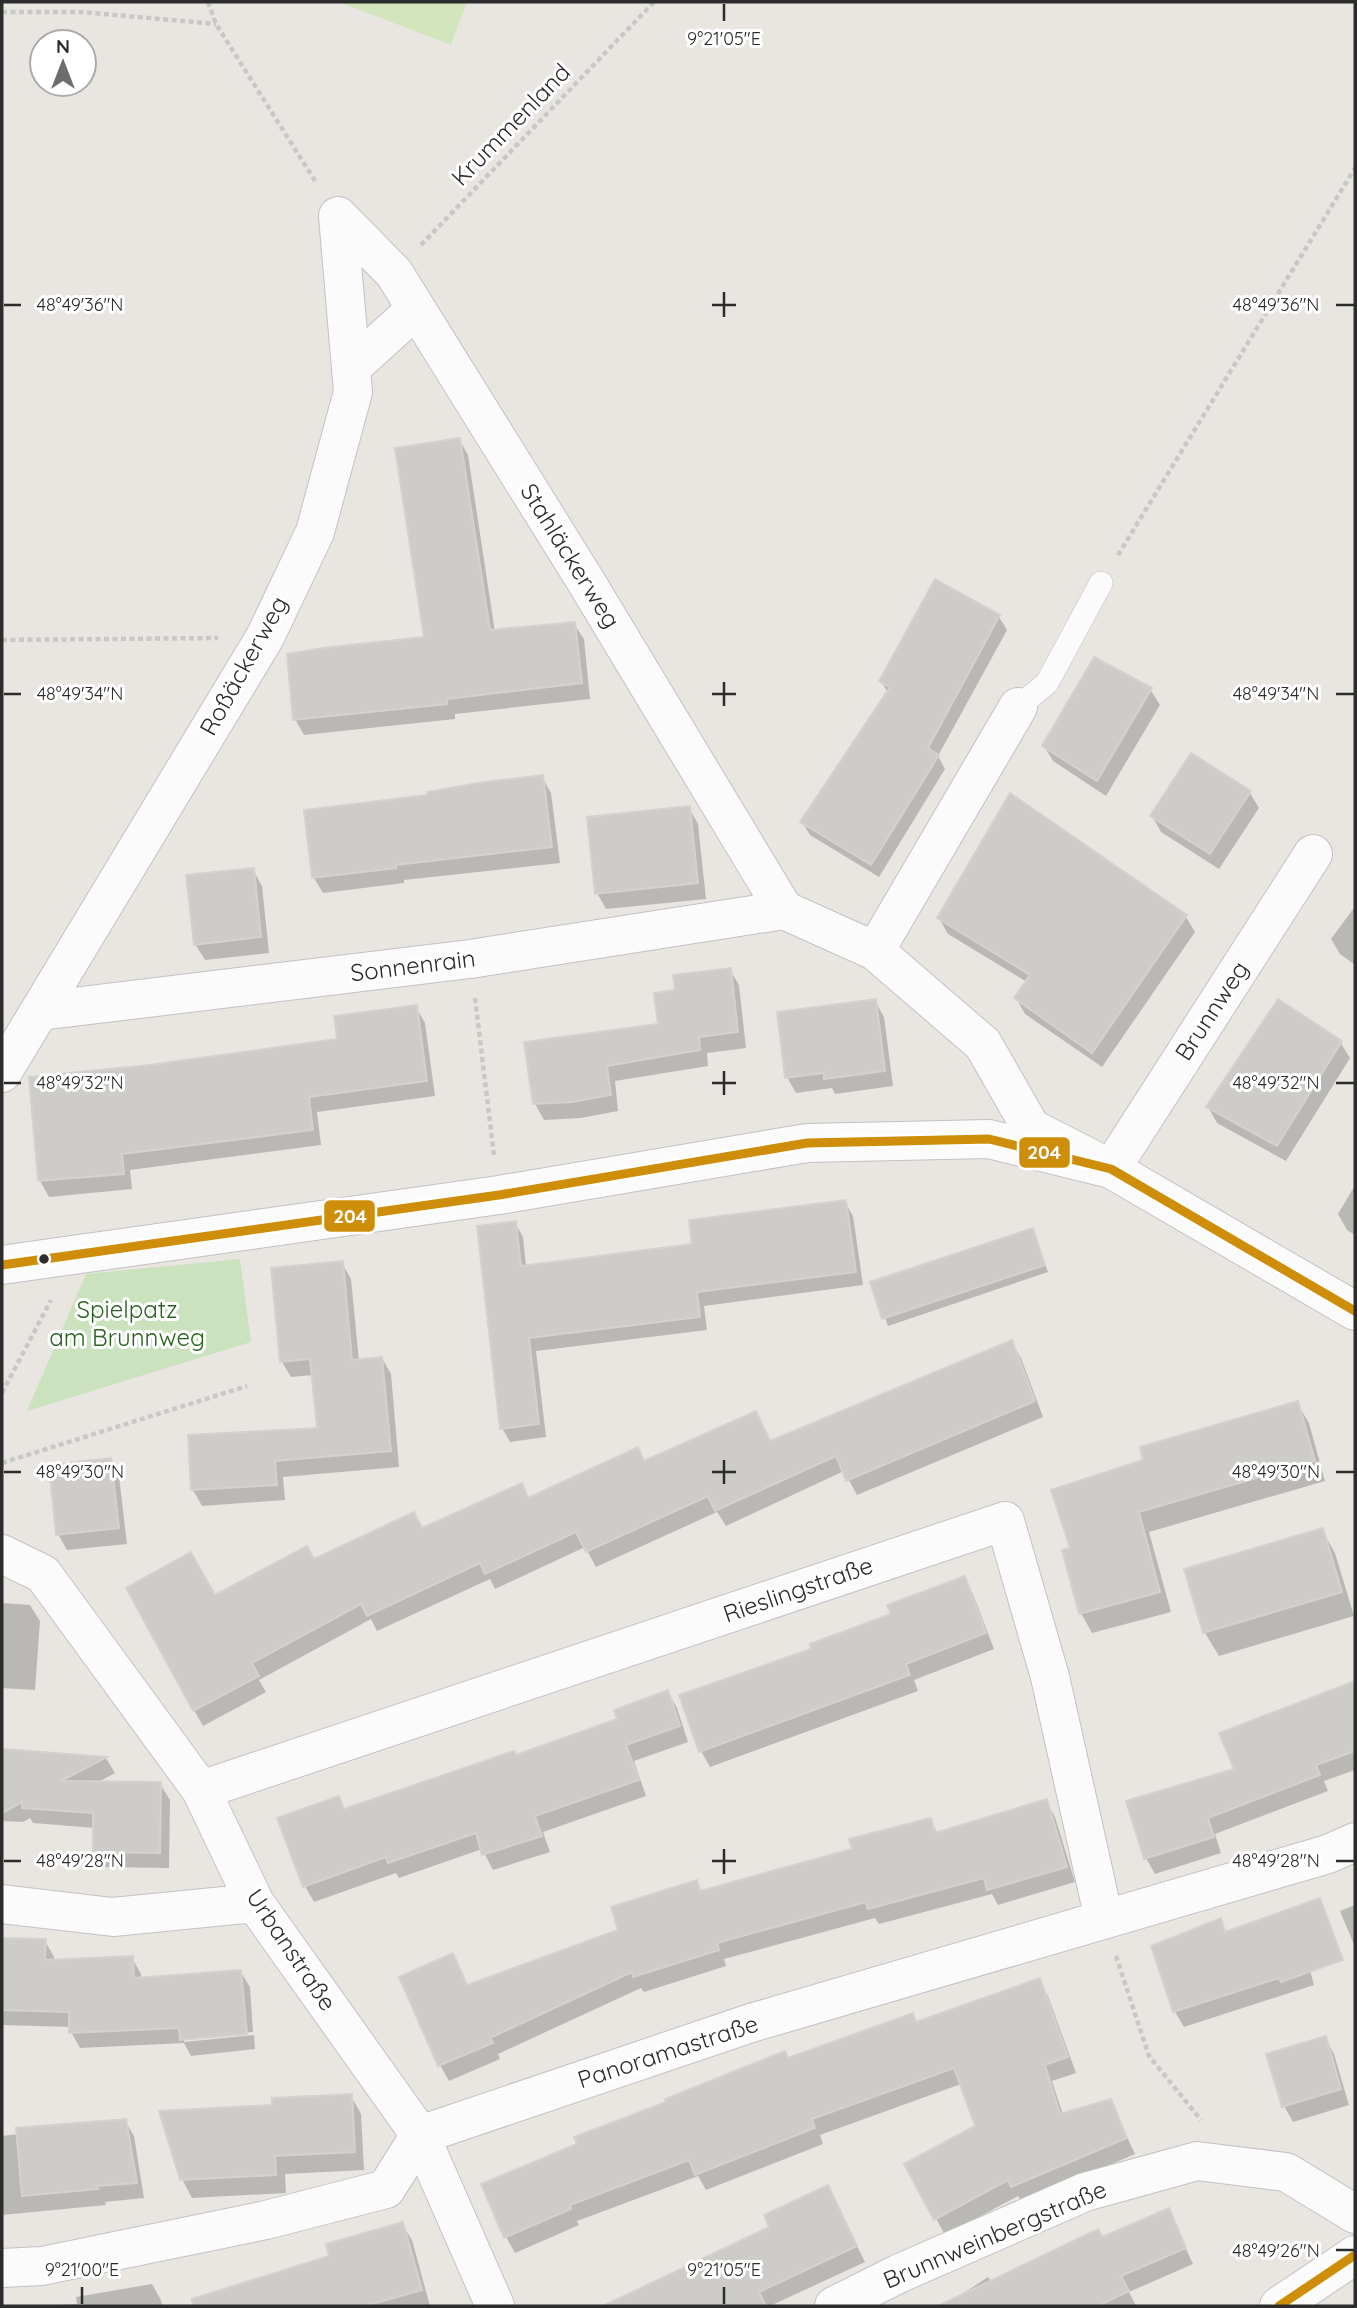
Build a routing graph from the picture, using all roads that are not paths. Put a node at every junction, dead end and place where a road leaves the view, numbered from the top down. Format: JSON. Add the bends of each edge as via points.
{"nodes":[{"id":1,"x":338,"y":216,"type":"joint"},
{"id":2,"x":416,"y":309,"type":"junction"},
{"id":3,"x":351,"y":368,"type":"junction"},
{"id":4,"x":1101,"y":583,"type":"road end"},
{"id":5,"x":1017,"y":707,"type":"joint"},
{"id":6,"x":1313,"y":854,"type":"dead end"},
{"id":7,"x":784,"y":910,"type":"junction"},
{"id":8,"x":875,"y":951,"type":"junction"},
{"id":9,"x":40,"y":1011,"type":"junction"},
{"id":10,"x":2,"y":1073,"type":"edge"},
{"id":11,"x":1111,"y":1169,"type":"junction"},
{"id":12,"x":2,"y":1265,"type":"edge"},
{"id":13,"x":1355,"y":1311,"type":"edge"},
{"id":14,"x":2,"y":1554,"type":"edge"},
{"id":15,"x":201,"y":1790,"type":"junction"},
{"id":16,"x":1355,"y":1842,"type":"edge"},
{"id":17,"x":255,"y":1903,"type":"junction"},
{"id":18,"x":2,"y":1904,"type":"edge"},
{"id":19,"x":1104,"y":1919,"type":"junction"},
{"id":20,"x":420,"y":2135,"type":"junction"},
{"id":21,"x":1355,"y":2214,"type":"edge"},
{"id":22,"x":1355,"y":2255,"type":"edge"},
{"id":23,"x":2,"y":2268,"type":"edge"},
{"id":24,"x":495,"y":2306,"type":"edge"},
{"id":25,"x":834,"y":2306,"type":"edge"},
{"id":26,"x":1279,"y":2306,"type":"edge"}],
"edges":[{"from":1,"to":2,"type":"street","name":"Stahläckerweg","via":[[394,273]]},
{"from":1,"to":3,"type":"street","name":"Roßäckerweg"},
{"from":2,"to":3,"type":"street"},
{"from":2,"to":7,"type":"street","name":"Stahläckerweg"},
{"from":3,"to":9,"type":"street","name":"Roßäckerweg","via":[[353,392],[315,532],[265,636]]},
{"from":4,"to":5,"type":"lane","via":[[1047,683]]},
{"from":5,"to":8,"type":"street"},
{"from":6,"to":11,"type":"street","name":"Brunnweg"},
{"from":7,"to":8,"type":"street"},
{"from":7,"to":9,"type":"street","name":"Sonnenrain","via":[[470,959]]},
{"from":8,"to":11,"type":"street","via":[[983,1044],[1031,1128]]},
{"from":9,"to":10,"type":"street","name":"Roßäckerweg"},
{"from":11,"to":12,"type":"street","via":[[989,1139],[807,1143],[499,1195]]},
{"from":11,"to":13,"type":"street"},
{"from":14,"to":15,"type":"street","name":"Urbanstraße","via":[[43,1574]]},
{"from":15,"to":17,"type":"street","name":"Urbanstraße"},
{"from":15,"to":19,"type":"street","name":"Rieslingstraße","via":[[1005,1521],[1050,1677]]},
{"from":16,"to":19,"type":"street","name":"Panoramastraße","via":[[1328,1854]]},
{"from":17,"to":18,"type":"street","via":[[113,1917]]},
{"from":17,"to":20,"type":"street","name":"Urbanstraße"},
{"from":19,"to":20,"type":"street","name":"Panoramastraße","via":[[751,2024]]},
{"from":20,"to":23,"type":"street","via":[[386,2189],[266,2220],[42,2266]]},
{"from":20,"to":24,"type":"street","name":"Urbanstraße"},
{"from":21,"to":25,"type":"street","name":"Brunnweinbergstraße","via":[[1286,2172],[1198,2161],[1085,2192]]},
{"from":22,"to":26,"type":"street"}]}
